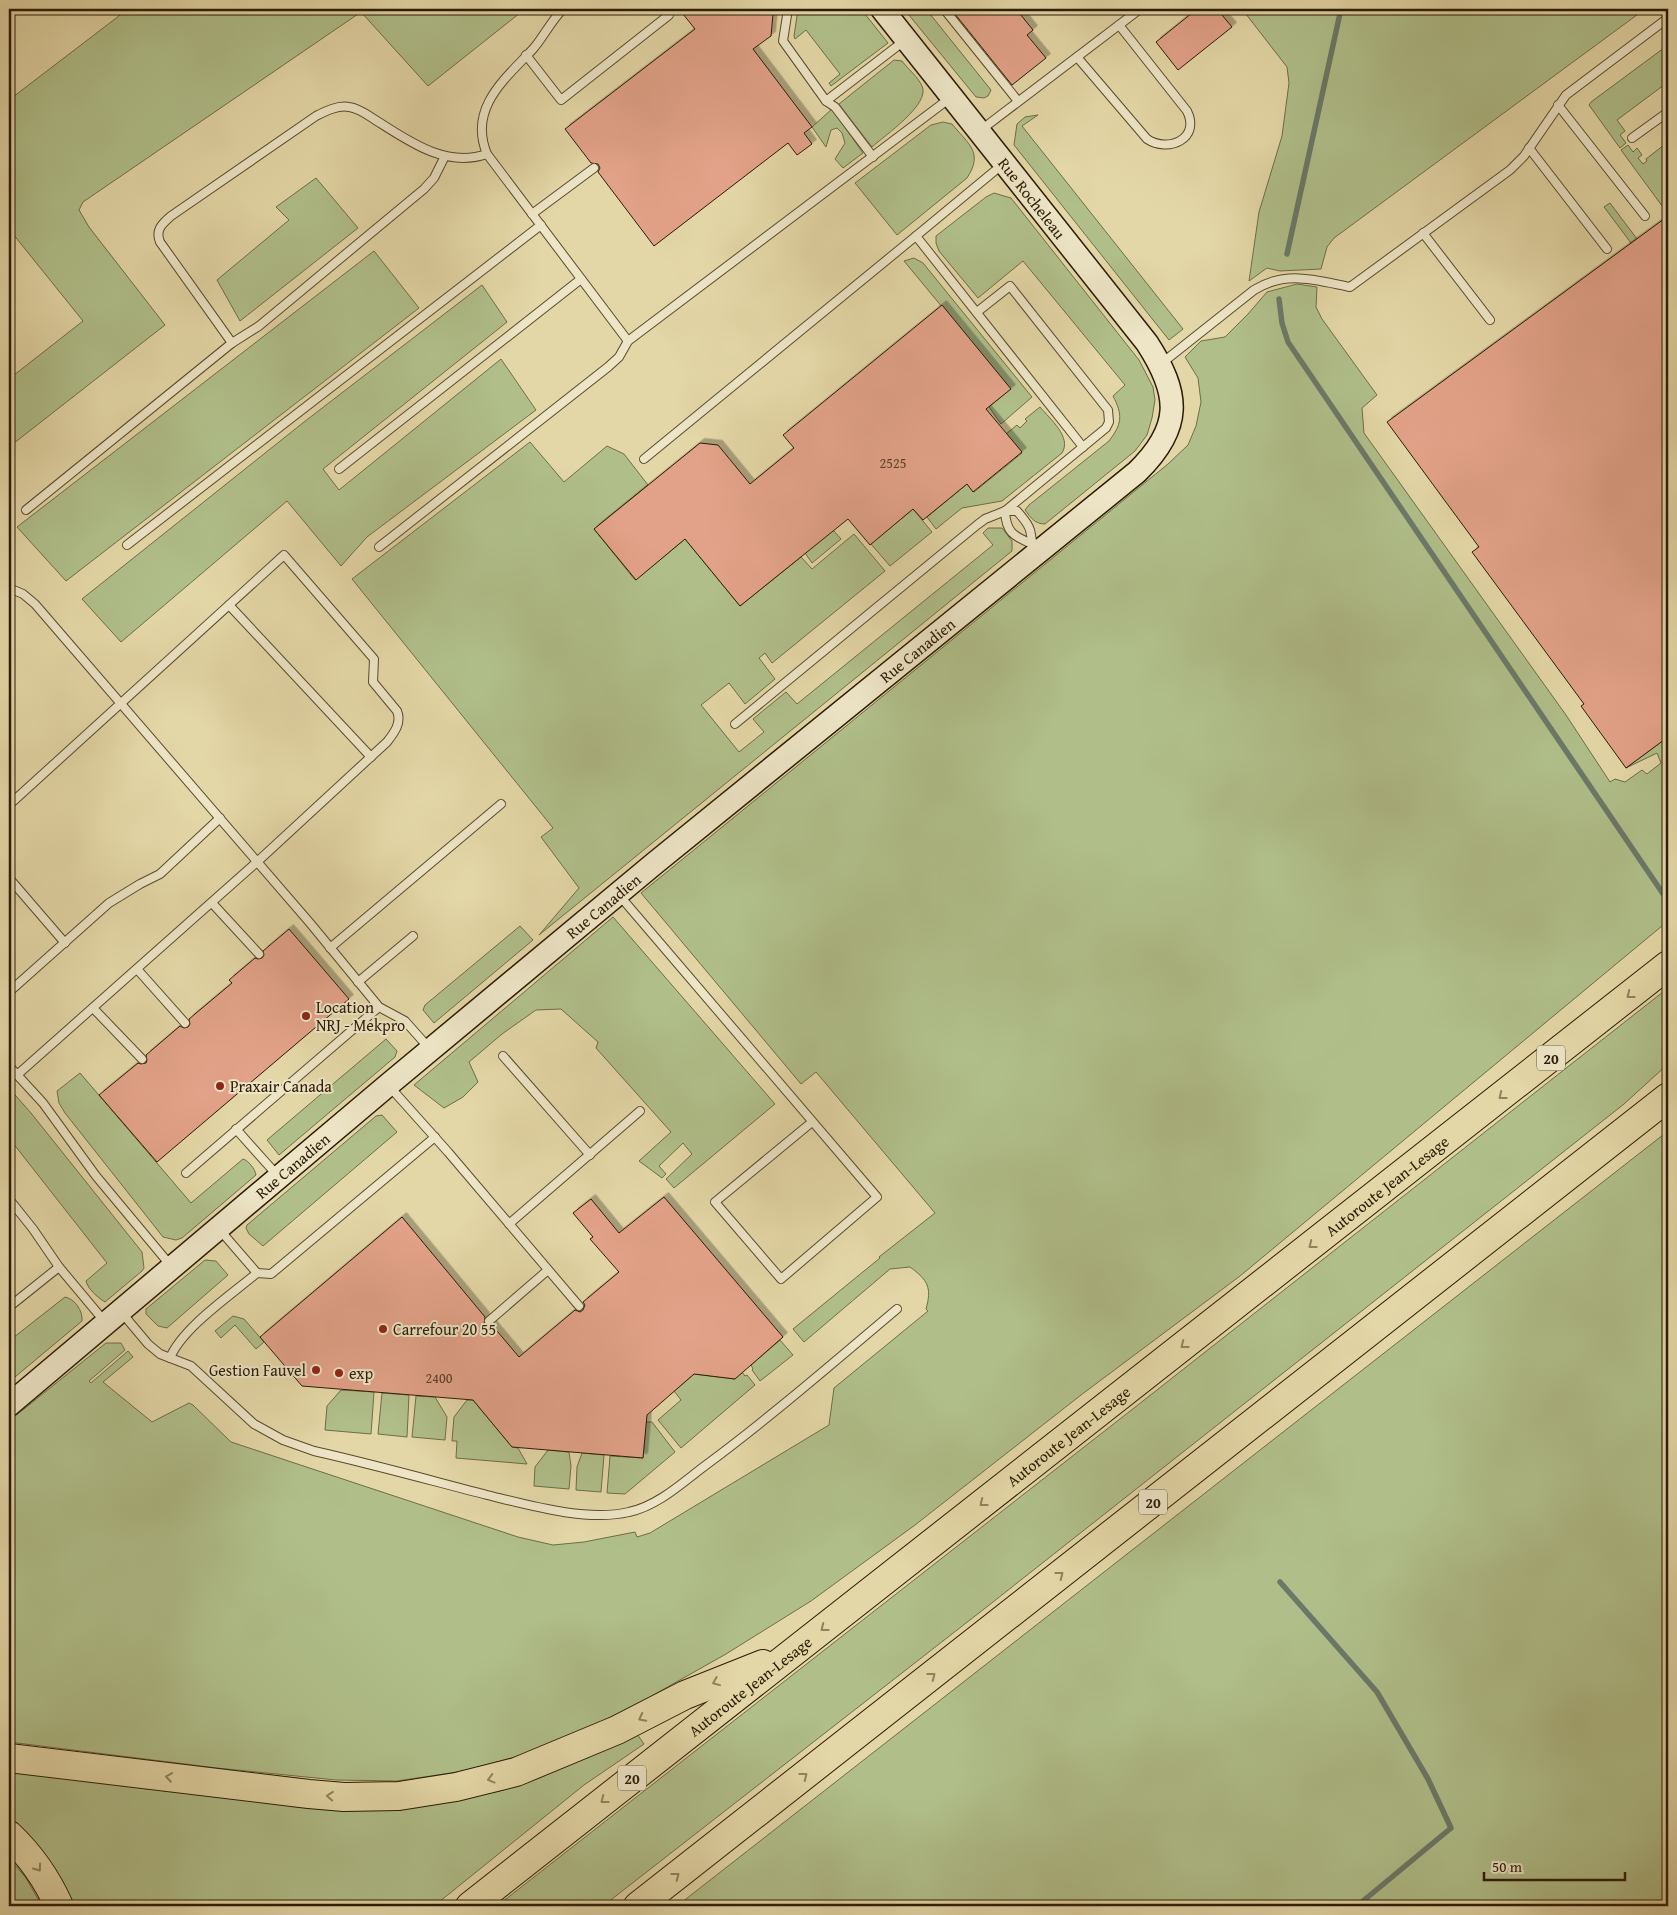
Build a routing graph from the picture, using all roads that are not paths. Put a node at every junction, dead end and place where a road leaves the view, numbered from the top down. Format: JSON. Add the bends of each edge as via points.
{"nodes":[{"id":1,"x":563,"y":9,"type":"edge"},
{"id":2,"x":664,"y":9,"type":"edge"},
{"id":3,"x":788,"y":9,"type":"edge"},
{"id":4,"x":882,"y":9,"type":"edge"},
{"id":5,"x":944,"y":9,"type":"edge"},
{"id":6,"x":1140,"y":9,"type":"edge"},
{"id":7,"x":1668,"y":18,"type":"edge"},
{"id":8,"x":1119,"y":25,"type":"junction"},
{"id":9,"x":906,"y":39,"type":"junction"},
{"id":10,"x":526,"y":55,"type":"junction"},
{"id":11,"x":1077,"y":57,"type":"junction"},
{"id":12,"x":952,"y":97,"type":"junction"},
{"id":13,"x":826,"y":101,"type":"junction"},
{"id":14,"x":1018,"y":102,"type":"junction"},
{"id":15,"x":1558,"y":105,"type":"junction"},
{"id":16,"x":1668,"y":112,"type":"edge"},
{"id":17,"x":979,"y":131,"type":"junction"},
{"id":18,"x":1632,"y":138,"type":"dead end"},
{"id":19,"x":1530,"y":148,"type":"junction"},
{"id":20,"x":487,"y":154,"type":"junction"},
{"id":21,"x":445,"y":156,"type":"junction"},
{"id":22,"x":873,"y":157,"type":"junction"},
{"id":23,"x":1004,"y":163,"type":"junction"},
{"id":24,"x":594,"y":168,"type":"dead end"},
{"id":25,"x":532,"y":214,"type":"junction"},
{"id":26,"x":1645,"y":216,"type":"dead end"},
{"id":27,"x":541,"y":225,"type":"junction"},
{"id":28,"x":1423,"y":233,"type":"junction"},
{"id":29,"x":916,"y":236,"type":"junction"},
{"id":30,"x":1607,"y":249,"type":"dead end"},
{"id":31,"x":581,"y":279,"type":"junction"},
{"id":32,"x":976,"y":312,"type":"junction"},
{"id":33,"x":1490,"y":320,"type":"dead end"},
{"id":34,"x":628,"y":342,"type":"junction"},
{"id":35,"x":232,"y":343,"type":"junction"},
{"id":36,"x":1160,"y":364,"type":"junction"},
{"id":37,"x":1171,"y":394,"type":"joint"},
{"id":38,"x":1083,"y":447,"type":"junction"},
{"id":39,"x":644,"y":459,"type":"dead end"},
{"id":40,"x":338,"y":469,"type":"dead end"},
{"id":41,"x":26,"y":510,"type":"dead end"},
{"id":42,"x":1006,"y":511,"type":"junction"},
{"id":43,"x":127,"y":545,"type":"dead end"},
{"id":44,"x":379,"y":547,"type":"dead end"},
{"id":45,"x":1035,"y":548,"type":"junction"},
{"id":46,"x":9,"y":588,"type":"edge"},
{"id":47,"x":229,"y":605,"type":"junction"},
{"id":48,"x":120,"y":704,"type":"junction"},
{"id":49,"x":735,"y":724,"type":"dead end"},
{"id":50,"x":371,"y":756,"type":"junction"},
{"id":51,"x":501,"y":804,"type":"dead end"},
{"id":52,"x":9,"y":805,"type":"edge"},
{"id":53,"x":220,"y":818,"type":"junction"},
{"id":54,"x":257,"y":862,"type":"junction"},
{"id":55,"x":9,"y":878,"type":"edge"},
{"id":56,"x":618,"y":894,"type":"junction"},
{"id":57,"x":212,"y":902,"type":"junction"},
{"id":58,"x":414,"y":936,"type":"dead end"},
{"id":59,"x":65,"y":942,"type":"junction"},
{"id":60,"x":330,"y":948,"type":"junction"},
{"id":61,"x":259,"y":954,"type":"dead end"},
{"id":62,"x":1668,"y":965,"type":"edge"},
{"id":63,"x":136,"y":969,"type":"junction"},
{"id":64,"x":358,"y":982,"type":"junction"},
{"id":65,"x":9,"y":992,"type":"edge"},
{"id":66,"x":379,"y":1007,"type":"junction"},
{"id":67,"x":93,"y":1008,"type":"junction"},
{"id":68,"x":185,"y":1023,"type":"dead end"},
{"id":69,"x":430,"y":1050,"type":"junction"},
{"id":70,"x":503,"y":1056,"type":"dead end"},
{"id":71,"x":142,"y":1059,"type":"dead end"},
{"id":72,"x":9,"y":1066,"type":"edge"},
{"id":73,"x":17,"y":1075,"type":"junction"},
{"id":74,"x":388,"y":1085,"type":"junction"},
{"id":75,"x":1668,"y":1097,"type":"edge"},
{"id":76,"x":640,"y":1111,"type":"dead end"},
{"id":77,"x":812,"y":1122,"type":"junction"},
{"id":78,"x":236,"y":1129,"type":"junction"},
{"id":79,"x":435,"y":1137,"type":"junction"},
{"id":80,"x":590,"y":1155,"type":"junction"},
{"id":81,"x":186,"y":1173,"type":"dead end"},
{"id":82,"x":279,"y":1177,"type":"junction"},
{"id":83,"x":9,"y":1199,"type":"edge"},
{"id":84,"x":509,"y":1224,"type":"junction"},
{"id":85,"x":218,"y":1228,"type":"junction"},
{"id":86,"x":59,"y":1267,"type":"junction"},
{"id":87,"x":172,"y":1267,"type":"junction"},
{"id":88,"x":548,"y":1270,"type":"junction"},
{"id":89,"x":257,"y":1273,"type":"junction"},
{"id":90,"x":579,"y":1306,"type":"dead end"},
{"id":91,"x":9,"y":1307,"type":"edge"},
{"id":92,"x":897,"y":1309,"type":"dead end"},
{"id":93,"x":113,"y":1317,"type":"junction"},
{"id":94,"x":489,"y":1322,"type":"dead end"},
{"id":95,"x":170,"y":1358,"type":"junction"},
{"id":96,"x":9,"y":1405,"type":"edge"},
{"id":97,"x":794,"y":1651,"type":"junction"},
{"id":98,"x":9,"y":1758,"type":"edge"},
{"id":99,"x":9,"y":1835,"type":"edge"},
{"id":100,"x":59,"y":1906,"type":"edge"},
{"id":101,"x":470,"y":1906,"type":"edge"},
{"id":102,"x":638,"y":1906,"type":"edge"}],
"edges":[{"from":1,"to":10,"type":"lane"},
{"from":2,"to":10,"type":"lane","via":[[669,15],[561,100]]},
{"from":3,"to":13,"type":"lane","via":[[783,41]]},
{"from":4,"to":9,"type":"street","name":"Rue Rocheleau"},
{"from":5,"to":14,"type":"lane"},
{"from":6,"to":8,"type":"lane"},
{"from":7,"to":15,"type":"lane","via":[[1576,86]]},
{"from":8,"to":11,"type":"lane"},
{"from":8,"to":11,"type":"lane","via":[[1191,118],[1186,136],[1177,143],[1166,145],[1147,138]]},
{"from":9,"to":12,"type":"street","name":"Rue Rocheleau"},
{"from":9,"to":13,"type":"lane"},
{"from":10,"to":20,"type":"lane","via":[[497,87],[487,105],[481,133]]},
{"from":11,"to":14,"type":"lane"},
{"from":12,"to":17,"type":"street","name":"Rue Rocheleau"},
{"from":12,"to":22,"type":"lane"},
{"from":13,"to":22,"type":"lane","via":[[836,107]]},
{"from":14,"to":17,"type":"lane"},
{"from":15,"to":19,"type":"lane"},
{"from":15,"to":26,"type":"lane"},
{"from":16,"to":18,"type":"lane"},
{"from":17,"to":23,"type":"street","name":"Rue Rocheleau"},
{"from":19,"to":28,"type":"lane","via":[[1510,170]]},
{"from":19,"to":30,"type":"lane"},
{"from":20,"to":21,"type":"lane","via":[[476,158]]},
{"from":20,"to":25,"type":"lane"},
{"from":21,"to":35,"type":"lane","via":[[434,178],[424,189],[259,326]]},
{"from":21,"to":35,"type":"lane","via":[[412,143],[363,112],[338,107],[316,116],[162,223],[158,229],[160,242]]},
{"from":22,"to":34,"type":"lane"},
{"from":23,"to":29,"type":"lane"},
{"from":23,"to":36,"type":"street","name":"Rue Rocheleau","via":[[1147,343]]},
{"from":24,"to":25,"type":"lane"},
{"from":25,"to":27,"type":"lane"},
{"from":27,"to":31,"type":"lane"},
{"from":27,"to":43,"type":"lane"},
{"from":28,"to":33,"type":"lane"},
{"from":28,"to":36,"type":"lane","via":[[1350,287],[1298,278],[1264,283]]},
{"from":29,"to":32,"type":"lane"},
{"from":29,"to":39,"type":"lane"},
{"from":31,"to":34,"type":"lane"},
{"from":31,"to":40,"type":"lane"},
{"from":32,"to":38,"type":"lane"},
{"from":32,"to":38,"type":"lane","via":[[1010,286],[1087,383],[1108,410],[1110,422]]},
{"from":34,"to":44,"type":"lane","via":[[608,367]]},
{"from":35,"to":41,"type":"lane"},
{"from":36,"to":37,"type":"street","name":"Rue Rocheleau"},
{"from":37,"to":45,"type":"street","name":"Rue Canadien","via":[[1168,428],[1156,452],[1137,472]]},
{"from":38,"to":42,"type":"lane"},
{"from":42,"to":45,"type":"lane","via":[[1006,524],[1016,537]]},
{"from":42,"to":45,"type":"lane","via":[[1017,511],[1021,515],[1030,528]]},
{"from":42,"to":49,"type":"lane","via":[[977,525]]},
{"from":45,"to":56,"type":"street","name":"Rue Canadien"},
{"from":46,"to":48,"type":"lane","via":[[35,604]]},
{"from":47,"to":48,"type":"lane"},
{"from":47,"to":50,"type":"lane"},
{"from":47,"to":50,"type":"lane","via":[[284,555],[374,659],[373,682],[397,711],[399,716],[394,733]]},
{"from":48,"to":52,"type":"lane"},
{"from":48,"to":53,"type":"lane"},
{"from":50,"to":54,"type":"lane"},
{"from":51,"to":60,"type":"lane"},
{"from":53,"to":54,"type":"lane"},
{"from":53,"to":59,"type":"lane","via":[[160,874],[109,903]]},
{"from":54,"to":57,"type":"lane"},
{"from":54,"to":60,"type":"lane"},
{"from":55,"to":59,"type":"lane"},
{"from":56,"to":69,"type":"street","name":"Rue Canadien"},
{"from":56,"to":77,"type":"lane"},
{"from":57,"to":61,"type":"lane"},
{"from":57,"to":63,"type":"lane"},
{"from":58,"to":64,"type":"lane"},
{"from":59,"to":65,"type":"lane"},
{"from":60,"to":64,"type":"lane"},
{"from":62,"to":97,"type":"highway","name":"Autoroute Jean-Lesage","number":"20","one_way":true},
{"from":63,"to":67,"type":"lane"},
{"from":63,"to":68,"type":"lane"},
{"from":64,"to":66,"type":"lane"},
{"from":66,"to":69,"type":"lane","via":[[405,1021]]},
{"from":66,"to":78,"type":"lane"},
{"from":67,"to":71,"type":"lane"},
{"from":67,"to":73,"type":"lane"},
{"from":69,"to":74,"type":"street","name":"Rue Canadien"},
{"from":70,"to":80,"type":"lane"},
{"from":72,"to":73,"type":"lane"},
{"from":73,"to":87,"type":"lane","via":[[43,1103],[96,1176]]},
{"from":74,"to":79,"type":"lane"},
{"from":74,"to":82,"type":"street","name":"Rue Canadien"},
{"from":102,"to":75,"type":"highway","number":"20","one_way":true},
{"from":76,"to":80,"type":"lane"},
{"from":77,"to":77,"type":"lane","via":[[877,1197],[781,1279],[715,1202]]},
{"from":78,"to":81,"type":"lane"},
{"from":78,"to":82,"type":"lane"},
{"from":79,"to":84,"type":"lane"},
{"from":79,"to":89,"type":"lane","via":[[271,1274]]},
{"from":80,"to":84,"type":"lane"},
{"from":82,"to":85,"type":"street","name":"Rue Canadien"},
{"from":83,"to":86,"type":"lane"},
{"from":84,"to":88,"type":"lane"},
{"from":85,"to":87,"type":"street","name":"Rue Canadien"},
{"from":85,"to":89,"type":"lane"},
{"from":86,"to":91,"type":"lane"},
{"from":86,"to":93,"type":"lane"},
{"from":87,"to":93,"type":"street","name":"Rue Canadien"},
{"from":88,"to":90,"type":"lane"},
{"from":88,"to":94,"type":"lane"},
{"from":89,"to":95,"type":"lane","via":[[184,1334]]},
{"from":92,"to":95,"type":"lane","via":[[684,1482],[642,1508],[620,1514],[570,1513],[537,1507],[314,1451],[254,1424],[192,1366]]},
{"from":93,"to":95,"type":"lane","via":[[160,1354]]},
{"from":93,"to":96,"type":"street","name":"Rue Canadien"},
{"from":97,"to":98,"type":"highway","one_way":true,"via":[[685,1695],[617,1730],[543,1762],[485,1780],[427,1792],[370,1797],[326,1796]]},
{"from":97,"to":101,"type":"highway","name":"Autoroute Jean-Lesage","number":"20","one_way":true},
{"from":99,"to":100,"type":"highway","one_way":true,"via":[[44,1876]]}]}
